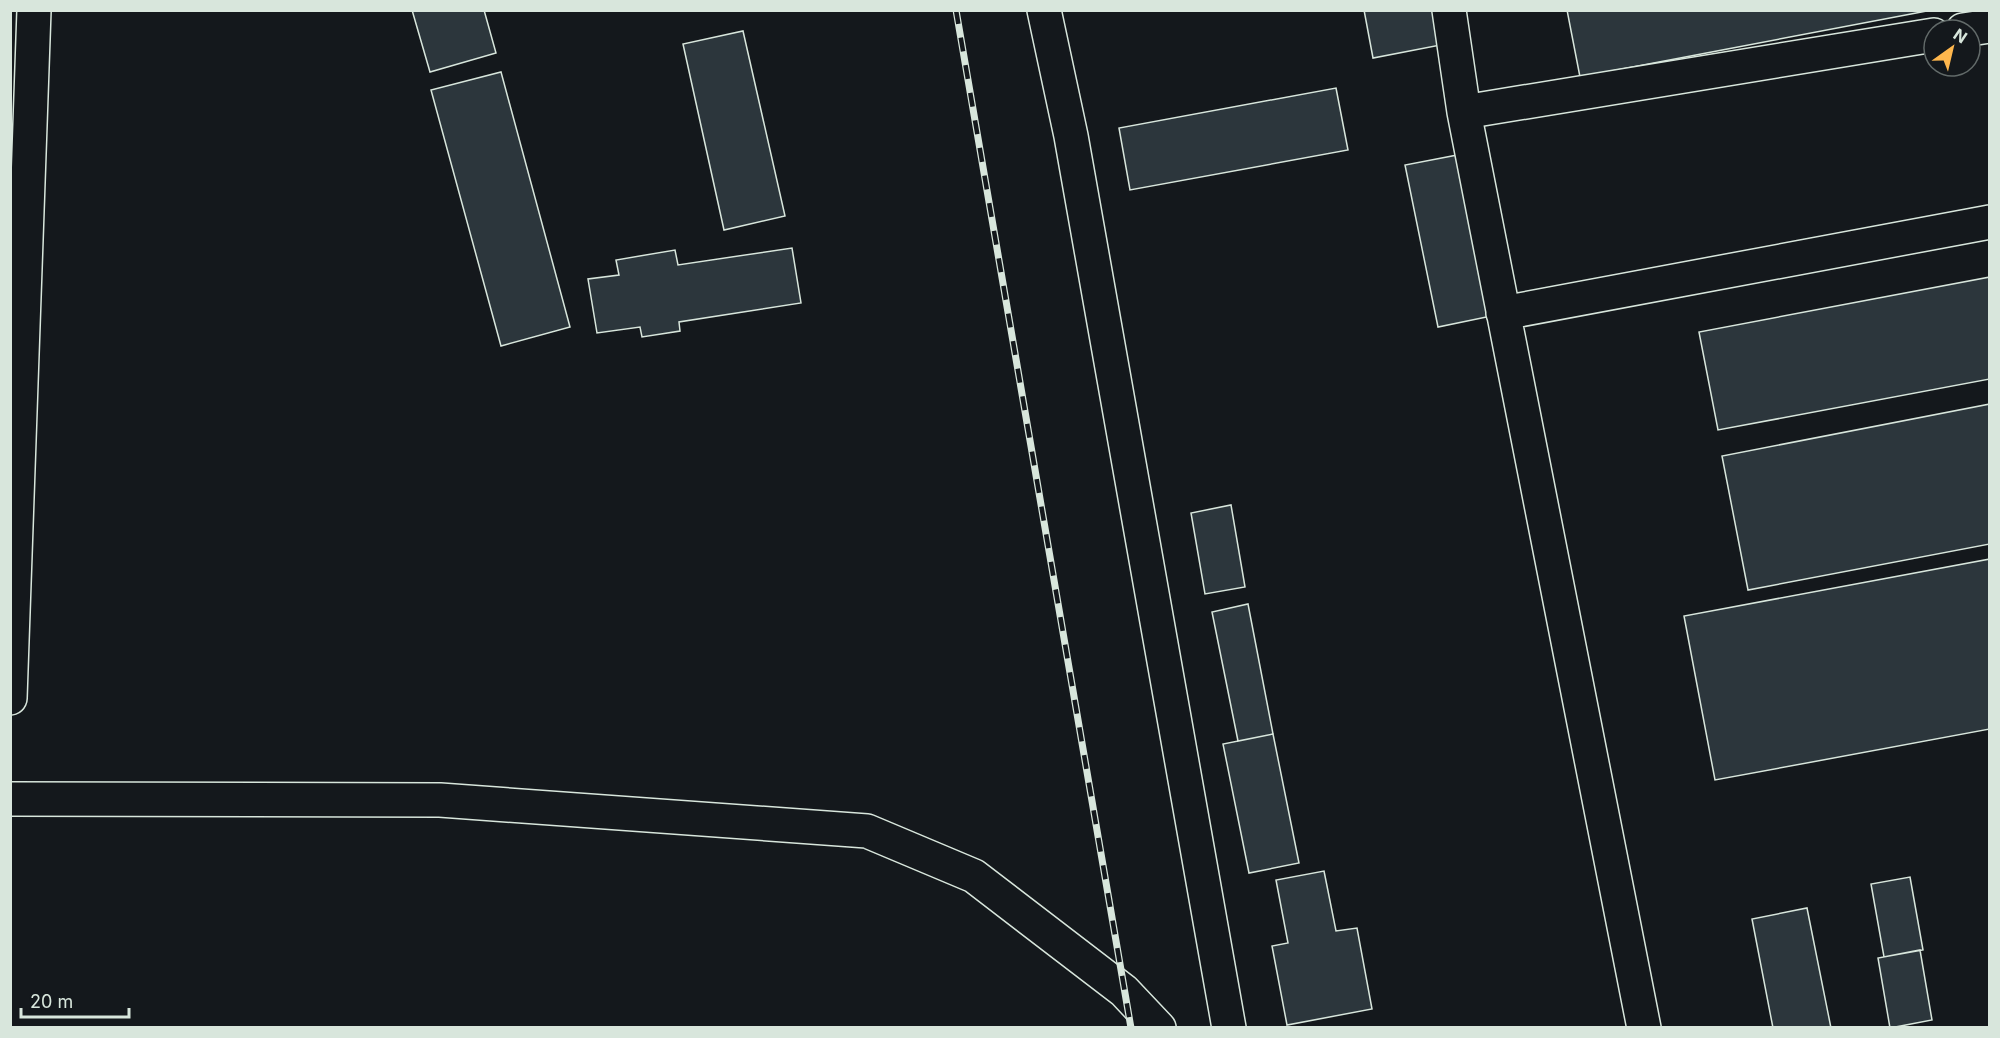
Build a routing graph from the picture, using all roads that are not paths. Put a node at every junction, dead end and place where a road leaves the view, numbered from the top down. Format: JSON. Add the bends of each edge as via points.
{"nodes":[{"id":1,"x":34,"y":10,"type":"edge"},
{"id":2,"x":1044,"y":10,"type":"edge"},
{"id":3,"x":1449,"y":10,"type":"edge"},
{"id":4,"x":1922,"y":37,"type":"edge"},
{"id":5,"x":1464,"y":112,"type":"junction"},
{"id":6,"x":19,"y":174,"type":"edge"},
{"id":7,"x":1989,"y":222,"type":"edge"},
{"id":8,"x":1503,"y":314,"type":"junction"},
{"id":9,"x":10,"y":698,"type":"edge"},
{"id":10,"x":10,"y":799,"type":"edge"},
{"id":11,"x":1159,"y":1028,"type":"edge"},
{"id":12,"x":1230,"y":1028,"type":"edge"},
{"id":13,"x":1644,"y":1028,"type":"edge"}],
"edges":[{"from":1,"to":6,"type":"main road"},
{"from":2,"to":12,"type":"main road","via":[[1071,136]]},
{"from":3,"to":5,"type":"main road"},
{"from":4,"to":5,"type":"main road"},
{"from":5,"to":8,"type":"main road"},
{"from":6,"to":9,"type":"main road"},
{"from":7,"to":8,"type":"main road"},
{"from":8,"to":13,"type":"main road"},
{"from":10,"to":11,"type":"main road","via":[[440,800],[867,831],[974,876],[1124,991]]}]}
